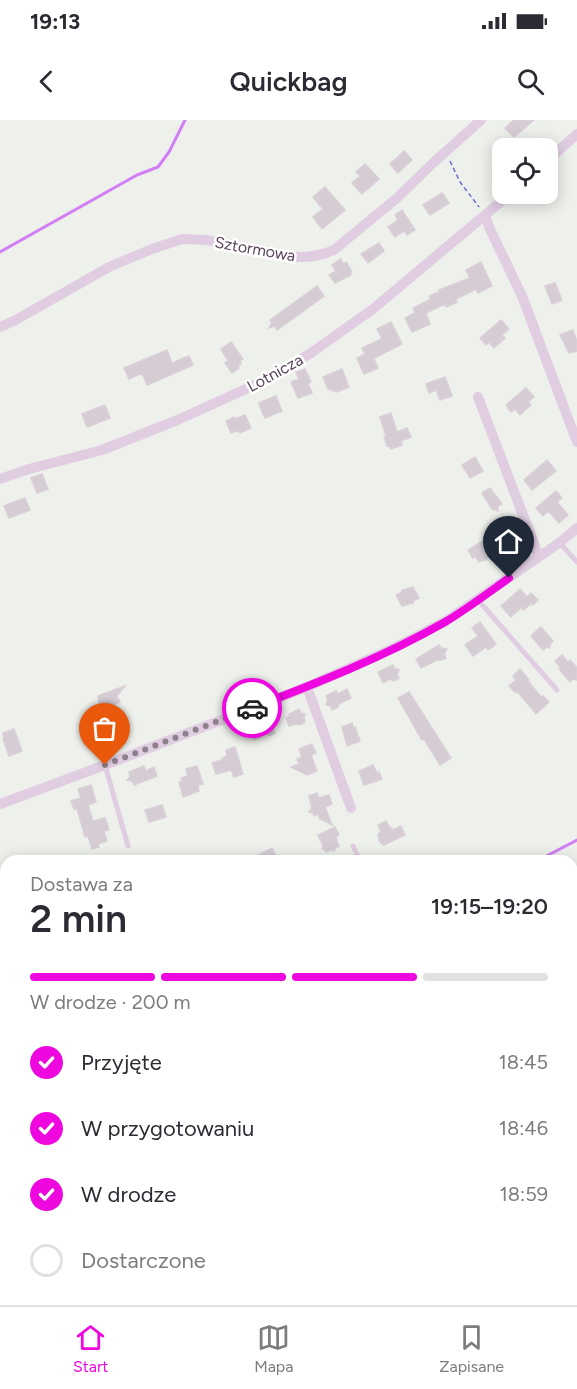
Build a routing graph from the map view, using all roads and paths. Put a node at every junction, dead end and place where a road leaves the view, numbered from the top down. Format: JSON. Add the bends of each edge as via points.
{"nodes":[{"id":1,"x":481,"y":120,"type":"edge"},
{"id":2,"x":577,"y":134,"type":"edge"},
{"id":3,"x":449,"y":149,"type":"junction"},
{"id":4,"x":558,"y":151,"type":"edge"},
{"id":5,"x":498,"y":204,"type":"edge"},
{"id":6,"x":485,"y":215,"type":"junction"},
{"id":7,"x":0,"y":327,"type":"edge"},
{"id":8,"x":478,"y":397,"type":"dead end"},
{"id":9,"x":577,"y":442,"type":"edge"},
{"id":10,"x":0,"y":479,"type":"edge"},
{"id":11,"x":577,"y":528,"type":"edge"},
{"id":12,"x":559,"y":543,"type":"junction"},
{"id":13,"x":539,"y":556,"type":"junction"},
{"id":14,"x":577,"y":562,"type":"edge"},
{"id":15,"x":478,"y":600,"type":"junction"},
{"id":16,"x":307,"y":687,"type":"junction"},
{"id":17,"x":557,"y":690,"type":"dead end"},
{"id":18,"x":105,"y":765,"type":"junction"},
{"id":19,"x":0,"y":804,"type":"edge"},
{"id":20,"x":351,"y":808,"type":"dead end"},
{"id":21,"x":128,"y":846,"type":"dead end"},
{"id":22,"x":353,"y":846,"type":"dead end"},
{"id":23,"x":357,"y":855,"type":"edge"}],
"edges":[{"from":1,"to":3,"type":"street","name":"Sztormowa"},
{"from":2,"to":4,"type":"street"},
{"from":3,"to":6,"type":"path","via":[[460,182]]},
{"from":3,"to":7,"type":"street","name":"Sztormowa","via":[[334,250],[296,257],[182,239],[109,267]]},
{"from":5,"to":6,"type":"street","name":"Lotnicza"},
{"from":6,"to":9,"type":"street","via":[[522,296]]},
{"from":6,"to":10,"type":"street","name":"Lotnicza","via":[[373,309],[274,376],[102,450]]},
{"from":8,"to":13,"type":"street"},
{"from":11,"to":12,"type":"street"},
{"from":12,"to":13,"type":"street"},
{"from":12,"to":14,"type":"lane"},
{"from":13,"to":15,"type":"street"},
{"from":15,"to":16,"type":"street","via":[[398,646]]},
{"from":15,"to":17,"type":"lane"},
{"from":16,"to":18,"type":"street"},
{"from":16,"to":20,"type":"street"},
{"from":18,"to":19,"type":"street"},
{"from":18,"to":21,"type":"lane"},
{"from":22,"to":23,"type":"lane"}]}
